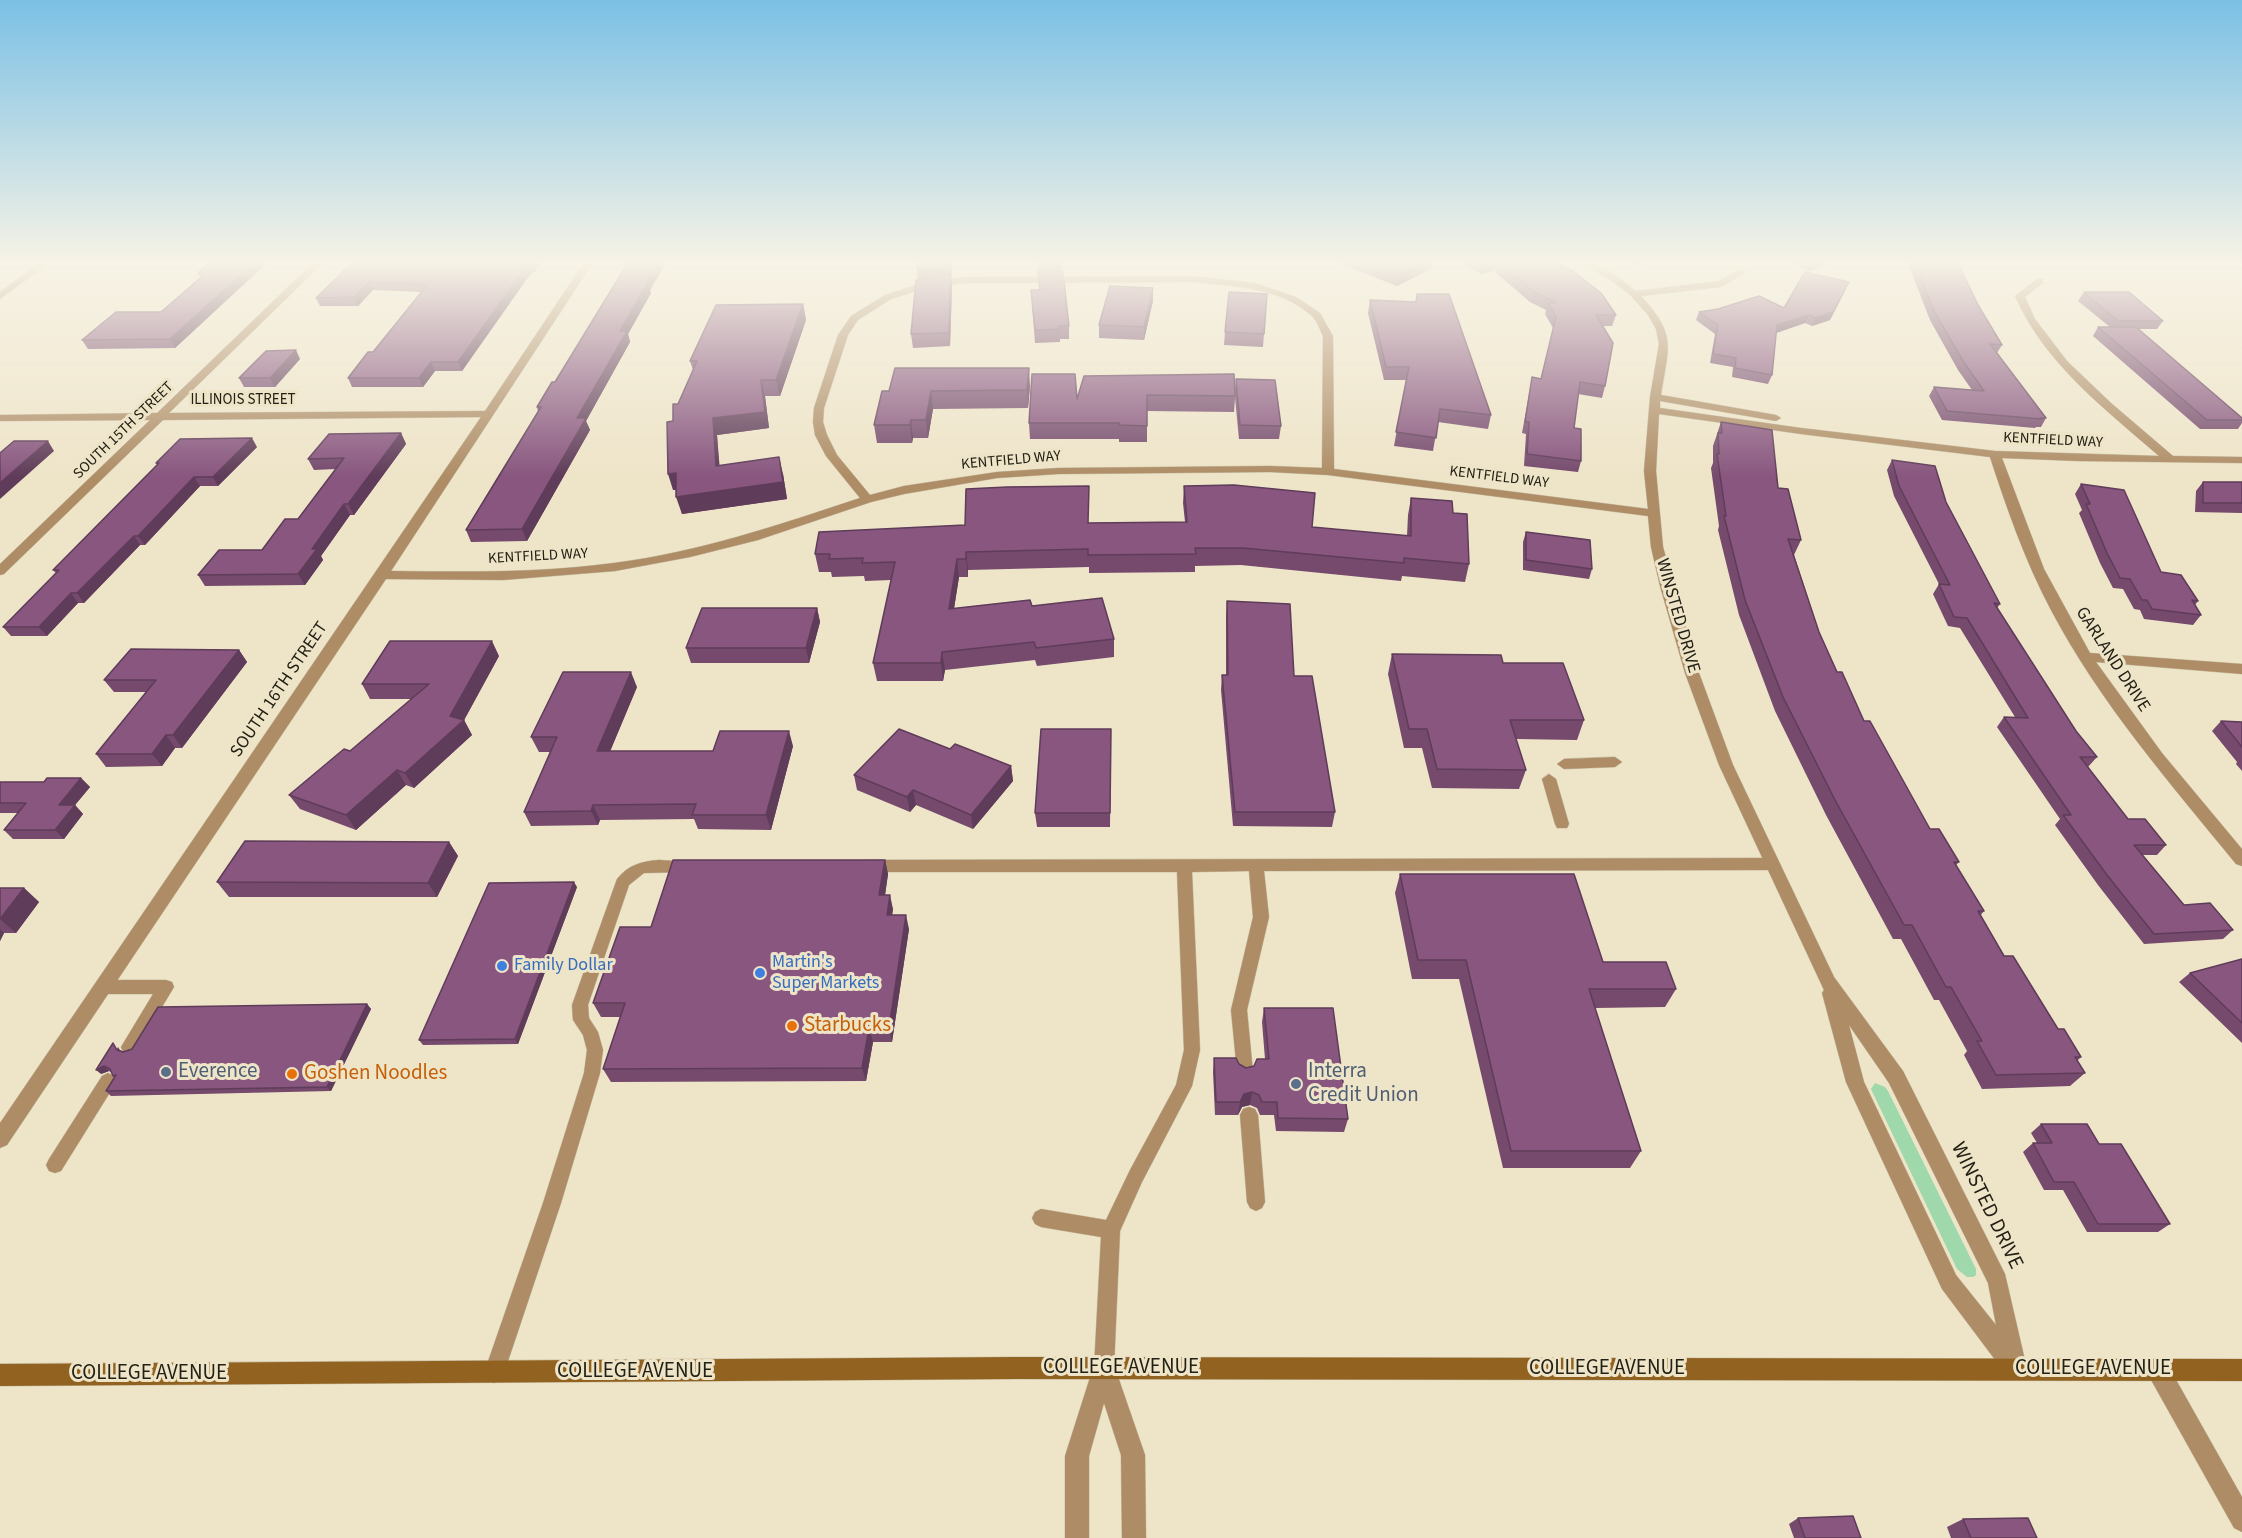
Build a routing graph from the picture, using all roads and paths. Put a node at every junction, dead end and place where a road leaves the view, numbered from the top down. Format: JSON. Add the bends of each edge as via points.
{"nodes":[{"id":1,"x":247,"y":333,"type":"edge"},
{"id":2,"x":542,"y":333,"type":"edge"},
{"id":3,"x":844,"y":333,"type":"edge"},
{"id":4,"x":1326,"y":333,"type":"edge"},
{"id":5,"x":1662,"y":333,"type":"edge"},
{"id":6,"x":2037,"y":333,"type":"edge"},
{"id":7,"x":1655,"y":403,"type":"junction"},
{"id":8,"x":487,"y":414,"type":"junction"},
{"id":9,"x":161,"y":416,"type":"junction"},
{"id":10,"x":0,"y":418,"type":"edge"},
{"id":11,"x":1995,"y":454,"type":"junction"},
{"id":12,"x":2170,"y":460,"type":"junction"},
{"id":13,"x":2242,"y":460,"type":"edge"},
{"id":14,"x":1328,"y":472,"type":"junction"},
{"id":15,"x":867,"y":499,"type":"junction"},
{"id":16,"x":1652,"y":513,"type":"junction"},
{"id":17,"x":0,"y":572,"type":"edge"},
{"id":18,"x":382,"y":575,"type":"junction"},
{"id":19,"x":2087,"y":657,"type":"junction"},
{"id":20,"x":2242,"y":669,"type":"edge"},
{"id":21,"x":1615,"y":762,"type":"dead end"},
{"id":22,"x":1564,"y":764,"type":"dead end"},
{"id":23,"x":1549,"y":779,"type":"dead end"},
{"id":24,"x":1562,"y":824,"type":"dead end"},
{"id":25,"x":2242,"y":860,"type":"edge"},
{"id":26,"x":1772,"y":864,"type":"junction"},
{"id":27,"x":698,"y":866,"type":"edge"},
{"id":28,"x":852,"y":866,"type":"edge"},
{"id":29,"x":1184,"y":866,"type":"junction"},
{"id":30,"x":1256,"y":866,"type":"junction"},
{"id":31,"x":1828,"y":982,"type":"junction"},
{"id":32,"x":103,"y":987,"type":"junction"},
{"id":33,"x":129,"y":1047,"type":"edge"},
{"id":34,"x":1245,"y":1072,"type":"edge"},
{"id":35,"x":108,"y":1081,"type":"dead end"},
{"id":36,"x":1249,"y":1115,"type":"edge"},
{"id":37,"x":0,"y":1138,"type":"edge"},
{"id":38,"x":55,"y":1165,"type":"dead end"},
{"id":39,"x":1256,"y":1202,"type":"dead end"},
{"id":40,"x":1041,"y":1218,"type":"dead end"},
{"id":41,"x":1111,"y":1230,"type":"junction"},
{"id":42,"x":1104,"y":1368,"type":"junction"},
{"id":43,"x":2016,"y":1369,"type":"junction"},
{"id":44,"x":2158,"y":1370,"type":"junction"},
{"id":45,"x":2242,"y":1370,"type":"edge"},
{"id":46,"x":494,"y":1373,"type":"junction"},
{"id":47,"x":0,"y":1375,"type":"edge"},
{"id":48,"x":2242,"y":1520,"type":"edge"},
{"id":49,"x":1077,"y":1538,"type":"edge"},
{"id":50,"x":1134,"y":1538,"type":"edge"}],
"edges":[{"from":1,"to":9,"type":"street","name":"SOUTH 15TH STREET"},
{"from":2,"to":8,"type":"street","name":"SOUTH 16TH STREET"},
{"from":3,"to":15,"type":"street","via":[[819,408],[818,422],[832,456]]},
{"from":4,"to":14,"type":"street"},
{"from":5,"to":7,"type":"street","name":"WINSTED DRIVE","via":[[1664,344]]},
{"from":6,"to":12,"type":"street","via":[[2075,375]]},
{"from":7,"to":11,"type":"street","name":"KENTFIELD WAY","via":[[1801,431]]},
{"from":7,"to":16,"type":"street","name":"WINSTED DRIVE","via":[[1650,471]]},
{"from":8,"to":9,"type":"street","name":"ILLINOIS STREET"},
{"from":8,"to":18,"type":"street","name":"SOUTH 16TH STREET"},
{"from":9,"to":10,"type":"street","name":"ILLINOIS STREET"},
{"from":9,"to":17,"type":"street","name":"SOUTH 15TH STREET"},
{"from":11,"to":12,"type":"street","name":"KENTFIELD WAY"},
{"from":11,"to":19,"type":"street","name":"GARLAND DRIVE","via":[[2038,571]]},
{"from":12,"to":13,"type":"street","name":"KENTFIELD WAY"},
{"from":14,"to":15,"type":"street","name":"KENTFIELD WAY","via":[[1058,471],[997,475]]},
{"from":14,"to":16,"type":"street","name":"KENTFIELD WAY"},
{"from":15,"to":18,"type":"street","name":"KENTFIELD WAY","via":[[754,537],[615,567],[503,576]]},
{"from":16,"to":26,"type":"street","name":"WINSTED DRIVE","via":[[1666,586],[1692,674],[1726,765]]},
{"from":18,"to":32,"type":"street","name":"SOUTH 16TH STREET"},
{"from":19,"to":20,"type":"street"},
{"from":19,"to":25,"type":"street","name":"GARLAND DRIVE","via":[[2139,734]]},
{"from":21,"to":22,"type":"lane"},
{"from":23,"to":24,"type":"lane"},
{"from":26,"to":30,"type":"lane"},
{"from":26,"to":31,"type":"street","name":"WINSTED DRIVE"},
{"from":27,"to":46,"type":"lane","via":[[639,866],[628,872],[622,883],[580,1005],[581,1020],[590,1032],[595,1050],[592,1073]]},
{"from":28,"to":29,"type":"lane"},
{"from":29,"to":30,"type":"lane"},
{"from":29,"to":41,"type":"lane","via":[[1192,1050],[1184,1086]]},
{"from":30,"to":34,"type":"lane","via":[[1261,917],[1239,1010]]},
{"from":31,"to":43,"type":"street","name":"WINSTED DRIVE","via":[[1855,1082],[1949,1282]]},
{"from":31,"to":43,"type":"street","name":"WINSTED DRIVE","via":[[1896,1077],[1998,1281]]},
{"from":32,"to":33,"type":"lane","via":[[166,987]]},
{"from":32,"to":37,"type":"street","name":"SOUTH 16TH STREET"},
{"from":35,"to":38,"type":"lane"},
{"from":36,"to":39,"type":"lane"},
{"from":40,"to":41,"type":"lane"},
{"from":41,"to":42,"type":"lane"},
{"from":42,"to":43,"type":"main road","name":"COLLEGE AVENUE"},
{"from":42,"to":46,"type":"main road","name":"COLLEGE AVENUE"},
{"from":42,"to":49,"type":"street","via":[[1077,1456]]},
{"from":42,"to":50,"type":"street","via":[[1133,1455]]},
{"from":43,"to":44,"type":"main road","name":"COLLEGE AVENUE"},
{"from":44,"to":45,"type":"main road","name":"COLLEGE AVENUE"},
{"from":44,"to":48,"type":"street"},
{"from":46,"to":47,"type":"main road","name":"COLLEGE AVENUE"}]}
